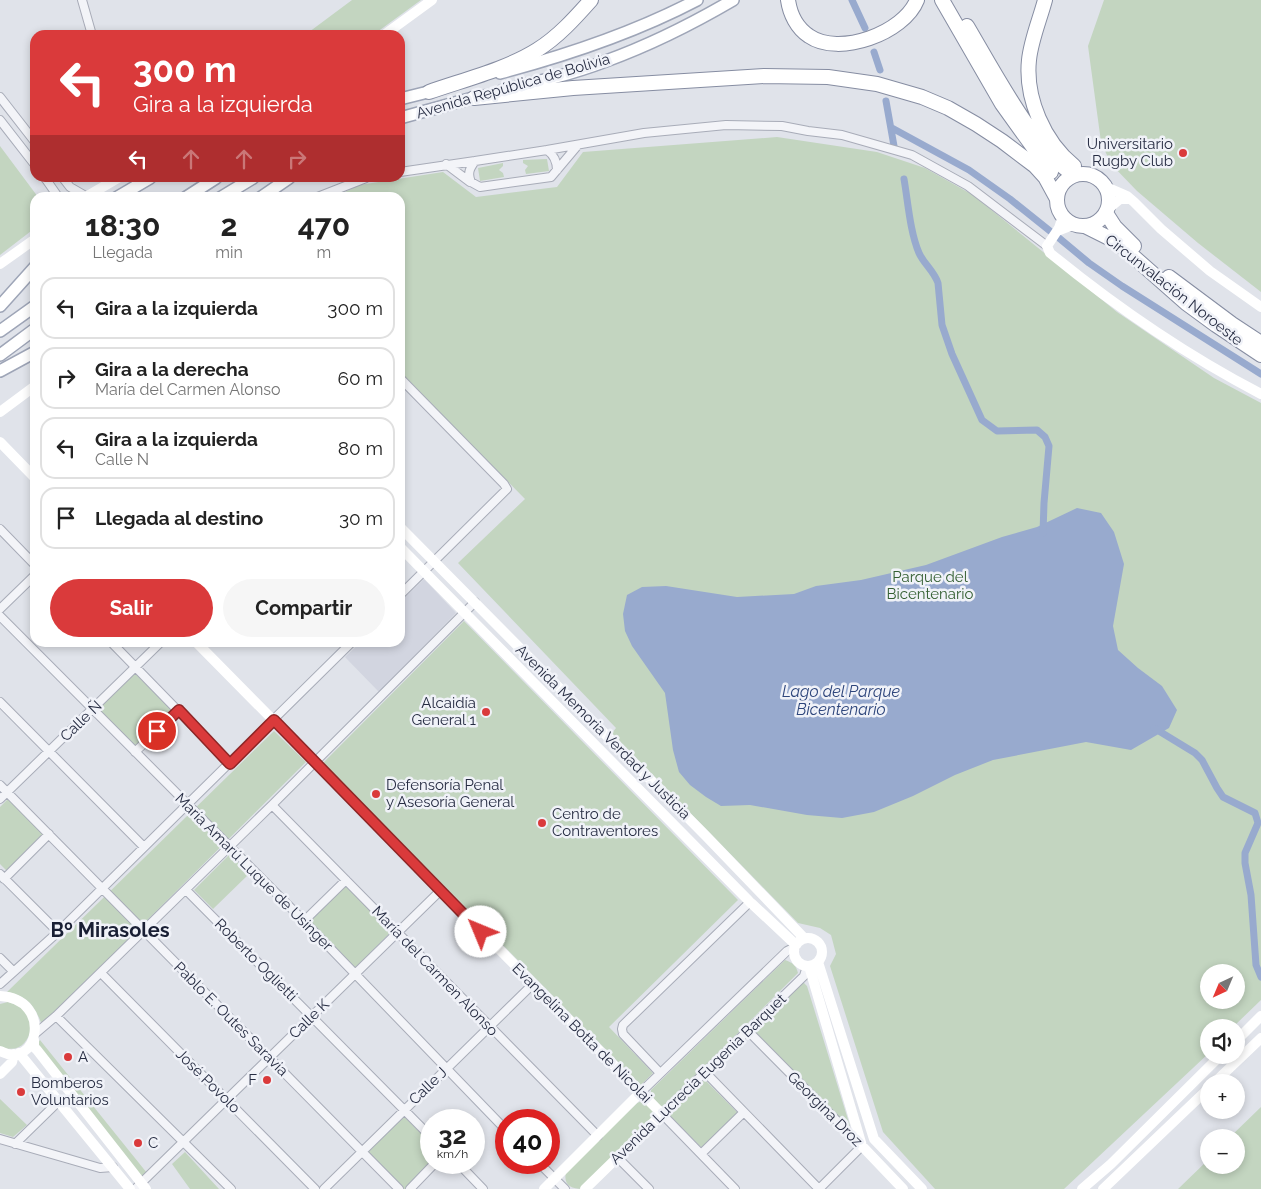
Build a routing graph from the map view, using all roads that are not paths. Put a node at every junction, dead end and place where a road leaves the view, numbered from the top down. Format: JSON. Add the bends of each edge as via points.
{"nodes":[{"id":1,"x":82,"y":0,"type":"edge"},
{"id":2,"x":432,"y":0,"type":"edge"},
{"id":3,"x":591,"y":0,"type":"edge"},
{"id":4,"x":697,"y":0,"type":"edge"},
{"id":5,"x":733,"y":0,"type":"edge"},
{"id":6,"x":788,"y":0,"type":"edge"},
{"id":7,"x":917,"y":0,"type":"edge"},
{"id":8,"x":942,"y":0,"type":"edge"},
{"id":9,"x":952,"y":0,"type":"edge"},
{"id":10,"x":1045,"y":0,"type":"edge"},
{"id":11,"x":91,"y":30,"type":"edge"},
{"id":12,"x":391,"y":30,"type":"edge"},
{"id":13,"x":429,"y":92,"type":"junction"},
{"id":14,"x":0,"y":97,"type":"edge"},
{"id":15,"x":405,"y":98,"type":"edge"},
{"id":16,"x":474,"y":98,"type":"junction"},
{"id":17,"x":10,"y":110,"type":"junction"},
{"id":18,"x":405,"y":117,"type":"edge"},
{"id":19,"x":0,"y":118,"type":"edge"},
{"id":20,"x":30,"y":136,"type":"edge"},
{"id":21,"x":578,"y":145,"type":"junction"},
{"id":22,"x":547,"y":150,"type":"junction"},
{"id":23,"x":30,"y":158,"type":"edge"},
{"id":24,"x":475,"y":160,"type":"junction"},
{"id":25,"x":446,"y":164,"type":"junction"},
{"id":26,"x":557,"y":170,"type":"junction"},
{"id":27,"x":405,"y":171,"type":"edge"},
{"id":28,"x":1080,"y":175,"type":"junction"},
{"id":29,"x":66,"y":182,"type":"edge"},
{"id":30,"x":111,"y":182,"type":"edge"},
{"id":31,"x":113,"y":182,"type":"edge"},
{"id":32,"x":143,"y":182,"type":"edge"},
{"id":33,"x":210,"y":182,"type":"edge"},
{"id":34,"x":246,"y":182,"type":"edge"},
{"id":35,"x":283,"y":182,"type":"edge"},
{"id":36,"x":356,"y":182,"type":"edge"},
{"id":37,"x":471,"y":182,"type":"junction"},
{"id":38,"x":1104,"y":186,"type":"junction"},
{"id":39,"x":78,"y":192,"type":"edge"},
{"id":40,"x":95,"y":192,"type":"edge"},
{"id":41,"x":104,"y":192,"type":"edge"},
{"id":42,"x":126,"y":192,"type":"edge"},
{"id":43,"x":194,"y":192,"type":"edge"},
{"id":44,"x":230,"y":192,"type":"edge"},
{"id":45,"x":269,"y":192,"type":"edge"},
{"id":46,"x":330,"y":192,"type":"edge"},
{"id":47,"x":1058,"y":195,"type":"junction"},
{"id":48,"x":1130,"y":199,"type":"junction"},
{"id":49,"x":1107,"y":211,"type":"junction"},
{"id":50,"x":1063,"y":216,"type":"junction"},
{"id":51,"x":1080,"y":225,"type":"junction"},
{"id":52,"x":1057,"y":230,"type":"junction"},
{"id":53,"x":30,"y":243,"type":"edge"},
{"id":54,"x":1047,"y":246,"type":"junction"},
{"id":55,"x":0,"y":264,"type":"edge"},
{"id":56,"x":30,"y":273,"type":"edge"},
{"id":57,"x":0,"y":306,"type":"edge"},
{"id":58,"x":1261,"y":307,"type":"edge"},
{"id":59,"x":30,"y":310,"type":"edge"},
{"id":60,"x":0,"y":332,"type":"edge"},
{"id":61,"x":30,"y":334,"type":"edge"},
{"id":62,"x":1261,"y":343,"type":"edge"},
{"id":63,"x":0,"y":355,"type":"edge"},
{"id":64,"x":30,"y":355,"type":"edge"},
{"id":65,"x":1261,"y":355,"type":"edge"},
{"id":66,"x":0,"y":371,"type":"edge"},
{"id":67,"x":405,"y":383,"type":"edge"},
{"id":68,"x":30,"y":390,"type":"edge"},
{"id":69,"x":1261,"y":394,"type":"edge"},
{"id":70,"x":0,"y":412,"type":"edge"},
{"id":71,"x":0,"y":442,"type":"edge"},
{"id":72,"x":30,"y":473,"type":"edge"},
{"id":73,"x":0,"y":529,"type":"edge"},
{"id":74,"x":405,"y":532,"type":"edge"},
{"id":75,"x":405,"y":552,"type":"edge"},
{"id":76,"x":30,"y":561,"type":"edge"},
{"id":77,"x":433,"y":561,"type":"junction"},
{"id":78,"x":423,"y":571,"type":"junction"},
{"id":79,"x":30,"y":580,"type":"edge"},
{"id":80,"x":405,"y":590,"type":"edge"},
{"id":81,"x":475,"y":602,"type":"junction"},
{"id":82,"x":0,"y":609,"type":"edge"},
{"id":83,"x":464,"y":613,"type":"junction"},
{"id":84,"x":0,"y":616,"type":"edge"},
{"id":85,"x":30,"y":646,"type":"edge"},
{"id":86,"x":31,"y":647,"type":"edge"},
{"id":87,"x":116,"y":647,"type":"edge"},
{"id":88,"x":156,"y":647,"type":"edge"},
{"id":89,"x":201,"y":647,"type":"edge"},
{"id":90,"x":347,"y":647,"type":"edge"},
{"id":91,"x":136,"y":667,"type":"junction"},
{"id":92,"x":0,"y":702,"type":"edge"},
{"id":93,"x":92,"y":709,"type":"junction"},
{"id":94,"x":179,"y":710,"type":"junction"},
{"id":95,"x":274,"y":720,"type":"junction"},
{"id":96,"x":49,"y":751,"type":"junction"},
{"id":97,"x":135,"y":752,"type":"junction"},
{"id":98,"x":316,"y":762,"type":"junction"},
{"id":99,"x":230,"y":764,"type":"junction"},
{"id":100,"x":0,"y":785,"type":"edge"},
{"id":101,"x":7,"y":792,"type":"junction"},
{"id":102,"x":0,"y":799,"type":"edge"},
{"id":103,"x":187,"y":805,"type":"junction"},
{"id":104,"x":272,"y":805,"type":"junction"},
{"id":105,"x":49,"y":834,"type":"junction"},
{"id":106,"x":230,"y":846,"type":"junction"},
{"id":107,"x":144,"y":847,"type":"junction"},
{"id":108,"x":2,"y":876,"type":"edge"},
{"id":109,"x":346,"y":880,"type":"junction"},
{"id":110,"x":102,"y":889,"type":"junction"},
{"id":111,"x":186,"y":890,"type":"junction"},
{"id":112,"x":440,"y":890,"type":"junction"},
{"id":113,"x":750,"y":902,"type":"junction"},
{"id":114,"x":304,"y":921,"type":"junction"},
{"id":115,"x":144,"y":931,"type":"junction"},
{"id":116,"x":58,"y":932,"type":"junction"},
{"id":117,"x":398,"y":932,"type":"junction"},
{"id":118,"x":798,"y":943,"type":"junction"},
{"id":119,"x":0,"y":958,"type":"edge"},
{"id":120,"x":811,"y":964,"type":"junction"},
{"id":121,"x":13,"y":971,"type":"junction"},
{"id":122,"x":101,"y":973,"type":"junction"},
{"id":123,"x":355,"y":974,"type":"junction"},
{"id":124,"x":0,"y":984,"type":"edge"},
{"id":125,"x":533,"y":984,"type":"junction"},
{"id":126,"x":0,"y":996,"type":"edge"},
{"id":127,"x":56,"y":1016,"type":"junction"},
{"id":128,"x":312,"y":1017,"type":"junction"},
{"id":129,"x":1259,"y":1018,"type":"edge"},
{"id":130,"x":490,"y":1027,"type":"junction"},
{"id":131,"x":747,"y":1030,"type":"junction"},
{"id":132,"x":1245,"y":1031,"type":"edge"},
{"id":133,"x":35,"y":1036,"type":"junction"},
{"id":134,"x":1260,"y":1040,"type":"edge"},
{"id":135,"x":0,"y":1051,"type":"edge"},
{"id":136,"x":16,"y":1054,"type":"junction"},
{"id":137,"x":269,"y":1058,"type":"junction"},
{"id":138,"x":1212,"y":1064,"type":"edge"},
{"id":139,"x":446,"y":1068,"type":"junction"},
{"id":140,"x":660,"y":1072,"type":"junction"},
{"id":141,"x":705,"y":1072,"type":"junction"},
{"id":142,"x":0,"y":1074,"type":"edge"},
{"id":143,"x":1224,"y":1074,"type":"edge"},
{"id":144,"x":640,"y":1093,"type":"junction"},
{"id":145,"x":1200,"y":1096,"type":"edge"},
{"id":146,"x":227,"y":1100,"type":"junction"},
{"id":147,"x":59,"y":1101,"type":"junction"},
{"id":148,"x":404,"y":1110,"type":"junction"},
{"id":149,"x":744,"y":1112,"type":"junction"},
{"id":150,"x":662,"y":1114,"type":"junction"},
{"id":151,"x":495,"y":1119,"type":"edge"},
{"id":152,"x":420,"y":1126,"type":"edge"},
{"id":153,"x":598,"y":1136,"type":"junction"},
{"id":154,"x":874,"y":1139,"type":"joint"},
{"id":155,"x":0,"y":1140,"type":"edge"},
{"id":156,"x":184,"y":1142,"type":"junction"},
{"id":157,"x":15,"y":1144,"type":"junction"},
{"id":158,"x":862,"y":1146,"type":"junction"},
{"id":159,"x":361,"y":1152,"type":"junction"},
{"id":160,"x":701,"y":1154,"type":"junction"},
{"id":161,"x":617,"y":1157,"type":"junction"},
{"id":162,"x":113,"y":1167,"type":"junction"},
{"id":163,"x":424,"y":1174,"type":"edge"},
{"id":164,"x":469,"y":1174,"type":"edge"},
{"id":165,"x":550,"y":1174,"type":"edge"},
{"id":166,"x":555,"y":1179,"type":"junction"},
{"id":167,"x":141,"y":1187,"type":"edge"},
{"id":168,"x":130,"y":1189,"type":"edge"},
{"id":169,"x":231,"y":1189,"type":"edge"},
{"id":170,"x":315,"y":1189,"type":"edge"},
{"id":171,"x":324,"y":1189,"type":"edge"},
{"id":172,"x":399,"y":1189,"type":"edge"},
{"id":173,"x":410,"y":1189,"type":"edge"},
{"id":174,"x":483,"y":1189,"type":"edge"},
{"id":175,"x":544,"y":1189,"type":"edge"},
{"id":176,"x":565,"y":1189,"type":"edge"},
{"id":177,"x":585,"y":1189,"type":"edge"},
{"id":178,"x":649,"y":1189,"type":"edge"},
{"id":179,"x":735,"y":1189,"type":"edge"},
{"id":180,"x":819,"y":1189,"type":"edge"},
{"id":181,"x":903,"y":1189,"type":"edge"},
{"id":182,"x":922,"y":1189,"type":"edge"},
{"id":183,"x":1082,"y":1189,"type":"edge"},
{"id":184,"x":1102,"y":1189,"type":"edge"}],
"edges":[{"from":1,"to":11,"type":"street"},
{"from":2,"to":12,"type":"street"},
{"from":3,"to":13,"type":"highway","via":[[537,51]]},
{"from":4,"to":13,"type":"main road","name":"Avenida República de Bolivia","via":[[600,44]]},
{"from":5,"to":16,"type":"main road","name":"Avenida República de Bolivia","via":[[674,32],[605,62]]},
{"from":6,"to":7,"type":"highway","via":[[794,18],[809,36],[818,41],[840,44],[888,30],[912,10]]},
{"from":8,"to":47,"type":"highway","via":[[1002,104],[1051,173]]},
{"from":9,"to":28,"type":"highway","via":[[1031,130],[1059,166]]},
{"from":10,"to":28,"type":"highway","via":[[1029,60],[1032,99],[1055,146]]},
{"from":13,"to":15,"type":"main road","name":"Avenida República de Bolivia"},
{"from":14,"to":17,"type":"street"},
{"from":16,"to":18,"type":"main road","name":"Avenida República de Bolivia"},
{"from":16,"to":47,"type":"highway","via":[[564,88],[764,76],[828,77],[877,84],[922,97],[976,124],[1035,166]]},
{"from":17,"to":19,"type":"street"},
{"from":17,"to":20,"type":"street"},
{"from":19,"to":23,"type":"street"},
{"from":21,"to":22,"type":"street"},
{"from":21,"to":26,"type":"street"},
{"from":21,"to":54,"type":"street","via":[[644,133],[726,126],[782,126],[842,135],[912,155],[968,186]]},
{"from":22,"to":24,"type":"street"},
{"from":22,"to":26,"type":"street","via":[[555,158]]},
{"from":24,"to":25,"type":"street"},
{"from":24,"to":37,"type":"street","via":[[469,172]]},
{"from":25,"to":27,"type":"street"},
{"from":25,"to":37,"type":"street"},
{"from":26,"to":37,"type":"street","via":[[551,178],[524,182],[480,187]]},
{"from":28,"to":38,"type":"highway","via":[[1099,180]]},
{"from":28,"to":47,"type":"highway","via":[[1067,180]]},
{"from":29,"to":39,"type":"street"},
{"from":30,"to":40,"type":"street"},
{"from":31,"to":41,"type":"street"},
{"from":32,"to":42,"type":"main road"},
{"from":33,"to":43,"type":"main road"},
{"from":34,"to":44,"type":"main road"},
{"from":35,"to":45,"type":"main road"},
{"from":36,"to":46,"type":"street"},
{"from":38,"to":48,"type":"street"},
{"from":38,"to":49,"type":"highway","via":[[1109,201]]},
{"from":47,"to":50,"type":"highway"},
{"from":48,"to":49,"type":"street","via":[[1120,199]]},
{"from":48,"to":58,"type":"street","via":[[1210,271]]},
{"from":49,"to":51,"type":"highway","via":[[1094,224]]},
{"from":49,"to":62,"type":"highway","name":"Circunvalación Noroeste","via":[[1125,237],[1157,268]]},
{"from":50,"to":51,"type":"highway"},
{"from":50,"to":52,"type":"street"},
{"from":51,"to":52,"type":"street"},
{"from":51,"to":65,"type":"highway","name":"Circunvalación Noroeste","via":[[1117,242],[1186,303]]},
{"from":52,"to":54,"type":"street"},
{"from":53,"to":55,"type":"street"},
{"from":54,"to":69,"type":"street","via":[[1050,253],[1070,270],[1150,328],[1187,353]]},
{"from":56,"to":57,"type":"main road"},
{"from":59,"to":60,"type":"main road"},
{"from":61,"to":63,"type":"main road"},
{"from":64,"to":66,"type":"main road"},
{"from":67,"to":77,"type":"street","via":[[507,489]]},
{"from":68,"to":70,"type":"street"},
{"from":71,"to":72,"type":"street"},
{"from":73,"to":76,"type":"street"},
{"from":74,"to":77,"type":"street","name":"Avenida Memoria Verdad y Justicia"},
{"from":75,"to":78,"type":"street","name":"Avenida Memoria Verdad y Justicia"},
{"from":77,"to":78,"type":"street"},
{"from":77,"to":81,"type":"street","name":"Avenida Memoria Verdad y Justicia"},
{"from":78,"to":80,"type":"street"},
{"from":78,"to":83,"type":"street","name":"Avenida Memoria Verdad y Justicia"},
{"from":79,"to":82,"type":"street"},
{"from":81,"to":83,"type":"street"},
{"from":81,"to":118,"type":"street","name":"Avenida Memoria Verdad y Justicia","via":[[699,828]]},
{"from":83,"to":98,"type":"street"},
{"from":83,"to":113,"type":"street","name":"Avenida Memoria Verdad y Justicia"},
{"from":84,"to":85,"type":"street","name":"María Amarú Luque de Usinger"},
{"from":86,"to":93,"type":"street","name":"María Amarú Luque de Usinger"},
{"from":87,"to":91,"type":"street"},
{"from":88,"to":91,"type":"street","name":"Calle Ñ"},
{"from":89,"to":95,"type":"street","name":"Evangelina Botta de Nicolai"},
{"from":90,"to":95,"type":"street"},
{"from":91,"to":93,"type":"street","name":"Calle Ñ"},
{"from":91,"to":94,"type":"street"},
{"from":92,"to":96,"type":"street"},
{"from":93,"to":96,"type":"street","name":"Calle Ñ"},
{"from":93,"to":97,"type":"street","name":"María Amarú Luque de Usinger"},
{"from":94,"to":97,"type":"street"},
{"from":94,"to":99,"type":"street"},
{"from":95,"to":98,"type":"street","name":"Evangelina Botta de Nicolai"},
{"from":95,"to":99,"type":"street"},
{"from":96,"to":101,"type":"street","name":"Calle Ñ"},
{"from":96,"to":107,"type":"street"},
{"from":97,"to":103,"type":"street","name":"María Amarú Luque de Usinger"},
{"from":98,"to":104,"type":"street"},
{"from":98,"to":112,"type":"street","name":"Evangelina Botta de Nicolai"},
{"from":99,"to":103,"type":"street"},
{"from":100,"to":101,"type":"street","name":"Pablo E. Outes Saravia"},
{"from":101,"to":102,"type":"street","name":"Calle Ñ"},
{"from":101,"to":105,"type":"street","name":"Pablo E. Outes Saravia"},
{"from":103,"to":106,"type":"street","name":"María Amarú Luque de Usinger"},
{"from":103,"to":107,"type":"street"},
{"from":104,"to":106,"type":"street"},
{"from":104,"to":109,"type":"street","name":"María del Carmen Alonso"},
{"from":105,"to":108,"type":"street"},
{"from":105,"to":110,"type":"street","name":"Pablo E. Outes Saravia"},
{"from":106,"to":111,"type":"street"},
{"from":106,"to":114,"type":"street","name":"María Amarú Luque de Usinger"},
{"from":107,"to":110,"type":"street"},
{"from":108,"to":116,"type":"street"},
{"from":109,"to":114,"type":"street"},
{"from":109,"to":117,"type":"street","name":"María del Carmen Alonso"},
{"from":110,"to":115,"type":"street","name":"Pablo E. Outes Saravia"},
{"from":110,"to":116,"type":"street"},
{"from":111,"to":115,"type":"street"},
{"from":111,"to":128,"type":"street","name":"Roberto Oglietti"},
{"from":112,"to":117,"type":"street","name":"Calle K"},
{"from":112,"to":125,"type":"street","name":"Evangelina Botta de Nicolai"},
{"from":113,"to":118,"type":"street","name":"Avenida Memoria Verdad y Justicia"},
{"from":113,"to":140,"type":"street","via":[[623,1025],[623,1034]]},
{"from":114,"to":123,"type":"street","name":"María Amarú Luque de Usinger"},
{"from":115,"to":122,"type":"street"},
{"from":115,"to":137,"type":"street","name":"Pablo E. Outes Saravia"},
{"from":116,"to":121,"type":"street"},
{"from":117,"to":123,"type":"street","name":"Calle K"},
{"from":117,"to":130,"type":"street","name":"María del Carmen Alonso"},
{"from":118,"to":120,"type":"street","name":"Avenida Memoria Verdad y Justicia","via":[[794,953],[796,959],[801,964]]},
{"from":118,"to":120,"type":"street","name":"Avenida Memoria Verdad y Justicia","via":[[814,938],[821,945],[822,954]]},
{"from":118,"to":140,"type":"street","name":"Avenida Lucrecia Eugenia Barquet"},
{"from":119,"to":121,"type":"street"},
{"from":120,"to":131,"type":"street","name":"Avenida Lucrecia Eugenia Barquet","via":[[804,976]]},
{"from":120,"to":154,"type":"street","name":"Avenida Memoria Verdad y Justicia"},
{"from":120,"to":158,"type":"street","name":"Avenida Memoria Verdad y Justicia"},
{"from":121,"to":124,"type":"street"},
{"from":122,"to":127,"type":"street"},
{"from":122,"to":146,"type":"street","name":"José Povolo"},
{"from":123,"to":128,"type":"street","name":"Calle K"},
{"from":123,"to":139,"type":"street","name":"María Amarú Luque de Usinger"},
{"from":125,"to":130,"type":"street","name":"Calle J"},
{"from":125,"to":144,"type":"street","name":"Evangelina Botta de Nicolai"},
{"from":126,"to":133,"type":"street","via":[[13,998],[26,1006],[35,1021]]},
{"from":127,"to":133,"type":"street"},
{"from":127,"to":156,"type":"street"},
{"from":128,"to":137,"type":"street","name":"Calle K"},
{"from":128,"to":148,"type":"street","name":"Roberto Oglietti"},
{"from":129,"to":132,"type":"street"},
{"from":130,"to":139,"type":"street","name":"Calle J"},
{"from":130,"to":153,"type":"street","name":"María del Carmen Alonso"},
{"from":131,"to":141,"type":"street","name":"Avenida Lucrecia Eugenia Barquet"},
{"from":131,"to":158,"type":"street","name":"Georgina Droz"},
{"from":133,"to":136,"type":"street","via":[[29,1047]]},
{"from":133,"to":167,"type":"street","via":[[34,1047]]},
{"from":134,"to":143,"type":"street"},
{"from":135,"to":136,"type":"street"},
{"from":136,"to":142,"type":"street"},
{"from":136,"to":147,"type":"street"},
{"from":137,"to":146,"type":"street","name":"Calle K"},
{"from":137,"to":159,"type":"street","name":"Pablo E. Outes Saravia"},
{"from":138,"to":183,"type":"street"},
{"from":139,"to":148,"type":"street","name":"Calle J"},
{"from":139,"to":151,"type":"street","name":"María Amarú Luque de Usinger"},
{"from":140,"to":144,"type":"street","name":"Avenida Lucrecia Eugenia Barquet"},
{"from":141,"to":149,"type":"street"},
{"from":141,"to":150,"type":"street","name":"Avenida Lucrecia Eugenia Barquet"},
{"from":144,"to":150,"type":"street","name":"Evangelina Botta de Nicolai"},
{"from":144,"to":153,"type":"street","name":"Avenida Lucrecia Eugenia Barquet"},
{"from":145,"to":184,"type":"street"},
{"from":146,"to":156,"type":"street","name":"Calle K"},
{"from":146,"to":170,"type":"street","name":"José Povolo"},
{"from":147,"to":157,"type":"street"},
{"from":147,"to":162,"type":"street"},
{"from":148,"to":152,"type":"street","name":"Roberto Oglietti"},
{"from":148,"to":159,"type":"street","name":"Calle J"},
{"from":149,"to":160,"type":"street"},
{"from":149,"to":180,"type":"street"},
{"from":150,"to":160,"type":"street","name":"Evangelina Botta de Nicolai"},
{"from":150,"to":161,"type":"street","name":"Avenida Lucrecia Eugenia Barquet"},
{"from":153,"to":166,"type":"street","name":"Avenida Lucrecia Eugenia Barquet"},
{"from":154,"to":182,"type":"street","name":"Georgina Droz"},
{"from":155,"to":157,"type":"street"},
{"from":156,"to":167,"type":"street","name":"Calle K"},
{"from":156,"to":169,"type":"street"},
{"from":157,"to":162,"type":"street","via":[[100,1168]]},
{"from":158,"to":180,"type":"street"},
{"from":158,"to":181,"type":"street","name":"Georgina Droz"},
{"from":159,"to":171,"type":"street","name":"Calle J"},
{"from":159,"to":172,"type":"street","name":"Pablo E. Outes Saravia"},
{"from":160,"to":179,"type":"street","name":"Evangelina Botta de Nicolai"},
{"from":161,"to":177,"type":"street","name":"Avenida Lucrecia Eugenia Barquet"},
{"from":161,"to":178,"type":"street"},
{"from":162,"to":168,"type":"street"},
{"from":163,"to":173,"type":"street"},
{"from":164,"to":174,"type":"street"},
{"from":165,"to":166,"type":"street"},
{"from":166,"to":175,"type":"street","name":"Avenida Lucrecia Eugenia Barquet"},
{"from":166,"to":176,"type":"street"}]}
